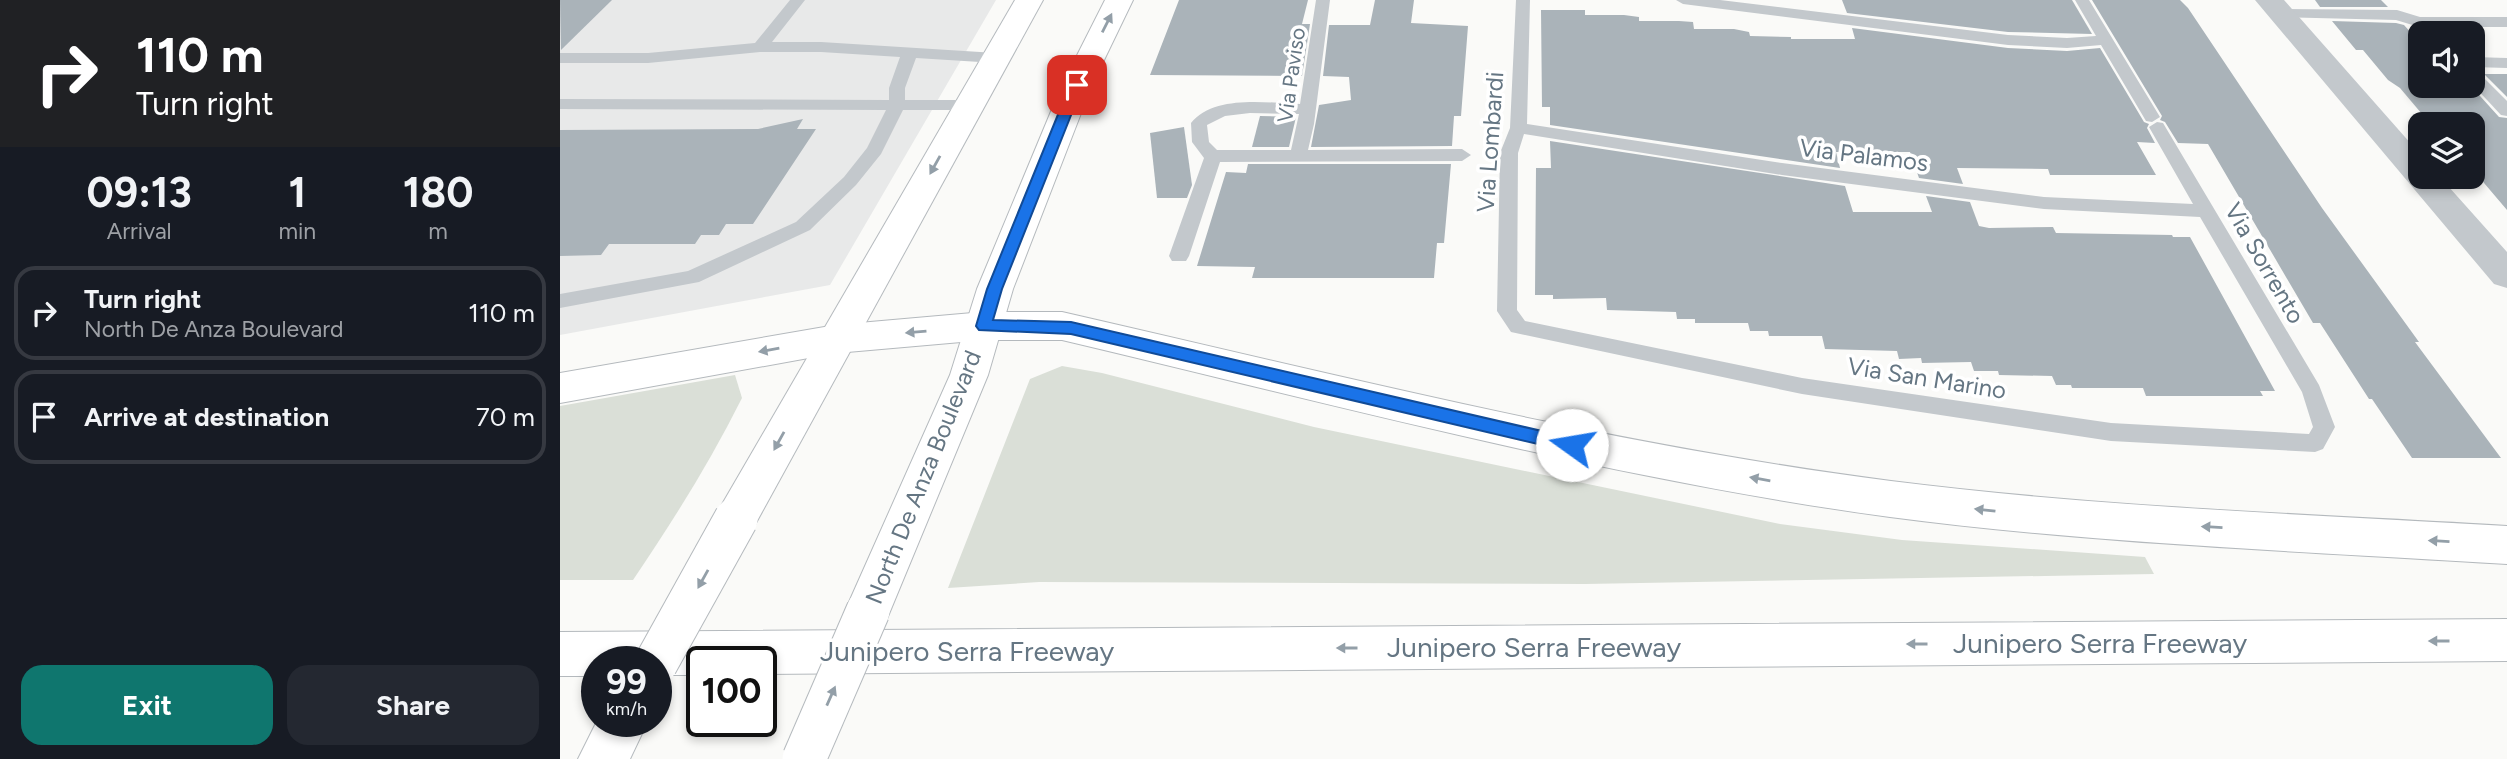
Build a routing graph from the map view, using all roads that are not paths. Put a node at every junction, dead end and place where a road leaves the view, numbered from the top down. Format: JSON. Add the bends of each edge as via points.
{"nodes":[{"id":1,"x":798,"y":0,"type":"edge"},
{"id":2,"x":1029,"y":0,"type":"edge"},
{"id":3,"x":1119,"y":0,"type":"edge"},
{"id":4,"x":1323,"y":0,"type":"edge"},
{"id":5,"x":1522,"y":0,"type":"edge"},
{"id":6,"x":1683,"y":0,"type":"edge"},
{"id":7,"x":2082,"y":0,"type":"edge"},
{"id":8,"x":2275,"y":7,"type":"edge"},
{"id":9,"x":2409,"y":21,"type":"edge"},
{"id":10,"x":2507,"y":22,"type":"edge"},
{"id":11,"x":2485,"y":24,"type":"edge"},
{"id":12,"x":2107,"y":40,"type":"junction"},
{"id":13,"x":760,"y":47,"type":"junction"},
{"id":14,"x":910,"y":52,"type":"junction"},
{"id":15,"x":560,"y":58,"type":"edge"},
{"id":16,"x":996,"y":58,"type":"junction"},
{"id":17,"x":2485,"y":62,"type":"edge"},
{"id":18,"x":2507,"y":62,"type":"edge"},
{"id":19,"x":2485,"y":88,"type":"edge"},
{"id":20,"x":560,"y":104,"type":"edge"},
{"id":21,"x":897,"y":105,"type":"junction"},
{"id":22,"x":968,"y":105,"type":"junction"},
{"id":23,"x":1308,"y":109,"type":"junction"},
{"id":24,"x":2507,"y":111,"type":"edge"},
{"id":25,"x":1518,"y":128,"type":"junction"},
{"id":26,"x":1462,"y":155,"type":"dead end"},
{"id":27,"x":1213,"y":156,"type":"junction"},
{"id":28,"x":1298,"y":156,"type":"junction"},
{"id":29,"x":2408,"y":161,"type":"edge"},
{"id":30,"x":2432,"y":189,"type":"edge"},
{"id":31,"x":2207,"y":211,"type":"junction"},
{"id":32,"x":1179,"y":256,"type":"dead end"},
{"id":33,"x":2507,"y":275,"type":"edge"},
{"id":34,"x":560,"y":301,"type":"edge"},
{"id":35,"x":984,"y":326,"type":"junction"},
{"id":36,"x":1518,"y":327,"type":"joint"},
{"id":37,"x":836,"y":339,"type":"junction"},
{"id":38,"x":560,"y":388,"type":"edge"},
{"id":39,"x":2323,"y":427,"type":"joint"},
{"id":40,"x":2507,"y":545,"type":"edge"},
{"id":41,"x":2507,"y":640,"type":"edge"},
{"id":42,"x":665,"y":646,"type":"edge"},
{"id":43,"x":560,"y":654,"type":"edge"},
{"id":44,"x":615,"y":737,"type":"edge"},
{"id":45,"x":603,"y":759,"type":"edge"},
{"id":46,"x":804,"y":759,"type":"edge"}],
"edges":[{"from":1,"to":13,"type":"lane"},
{"from":2,"to":16,"type":"main road"},
{"from":35,"to":3,"type":"main road","name":"North De Anza Boulevard","one_way":true,"via":[[1077,85]]},
{"from":4,"to":23,"type":"lane","name":"Via Paviso"},
{"from":5,"to":25,"type":"lane","name":"Via Lombardi"},
{"from":6,"to":12,"type":"lane","via":[[2008,40]]},
{"from":7,"to":12,"type":"lane","name":"Via Sorrento"},
{"from":8,"to":9,"type":"lane","via":[[2397,15]]},
{"from":8,"to":29,"type":"street"},
{"from":10,"to":11,"type":"lane"},
{"from":12,"to":31,"type":"lane","name":"Via Sorrento"},
{"from":13,"to":14,"type":"lane"},
{"from":13,"to":15,"type":"lane","via":[[648,58]]},
{"from":14,"to":16,"type":"lane"},
{"from":14,"to":21,"type":"lane","via":[[897,88]]},
{"from":16,"to":22,"type":"main road"},
{"from":17,"to":18,"type":"lane"},
{"from":19,"to":24,"type":"lane"},
{"from":20,"to":21,"type":"lane"},
{"from":21,"to":22,"type":"lane"},
{"from":21,"to":34,"type":"lane","via":[[875,150],[803,226],[692,277]]},
{"from":22,"to":37,"type":"main road","one_way":true},
{"from":23,"to":27,"type":"lane","via":[[1209,114],[1199,123],[1199,141]]},
{"from":23,"to":28,"type":"lane","name":"Via Paviso"},
{"from":25,"to":31,"type":"lane","name":"Via Palamos","via":[[2044,203]]},
{"from":25,"to":36,"type":"lane","name":"Via Lombardi","via":[[1508,153],[1507,311]]},
{"from":26,"to":28,"type":"lane"},
{"from":27,"to":28,"type":"lane"},
{"from":27,"to":32,"type":"lane"},
{"from":30,"to":33,"type":"street"},
{"from":31,"to":39,"type":"lane","name":"Via Sorrento","via":[[2312,391]]},
{"from":35,"to":37,"type":"main road","one_way":true},
{"from":40,"to":35,"type":"main road","one_way":true,"via":[[2061,518],[1877,497],[1598,452],[1062,326]]},
{"from":46,"to":35,"type":"main road","name":"North De Anza Boulevard","one_way":true,"bridge":true,"via":[[969,375]]},
{"from":36,"to":39,"type":"lane","name":"Via San Marino","via":[[1802,386],[2110,432],[2315,443]]},
{"from":37,"to":38,"type":"main road","one_way":true},
{"from":37,"to":42,"type":"main road","one_way":true,"bridge":true},
{"from":41,"to":43,"type":"main road","name":"Junipero Serra Freeway","one_way":true},
{"from":44,"to":45,"type":"main road"}]}
